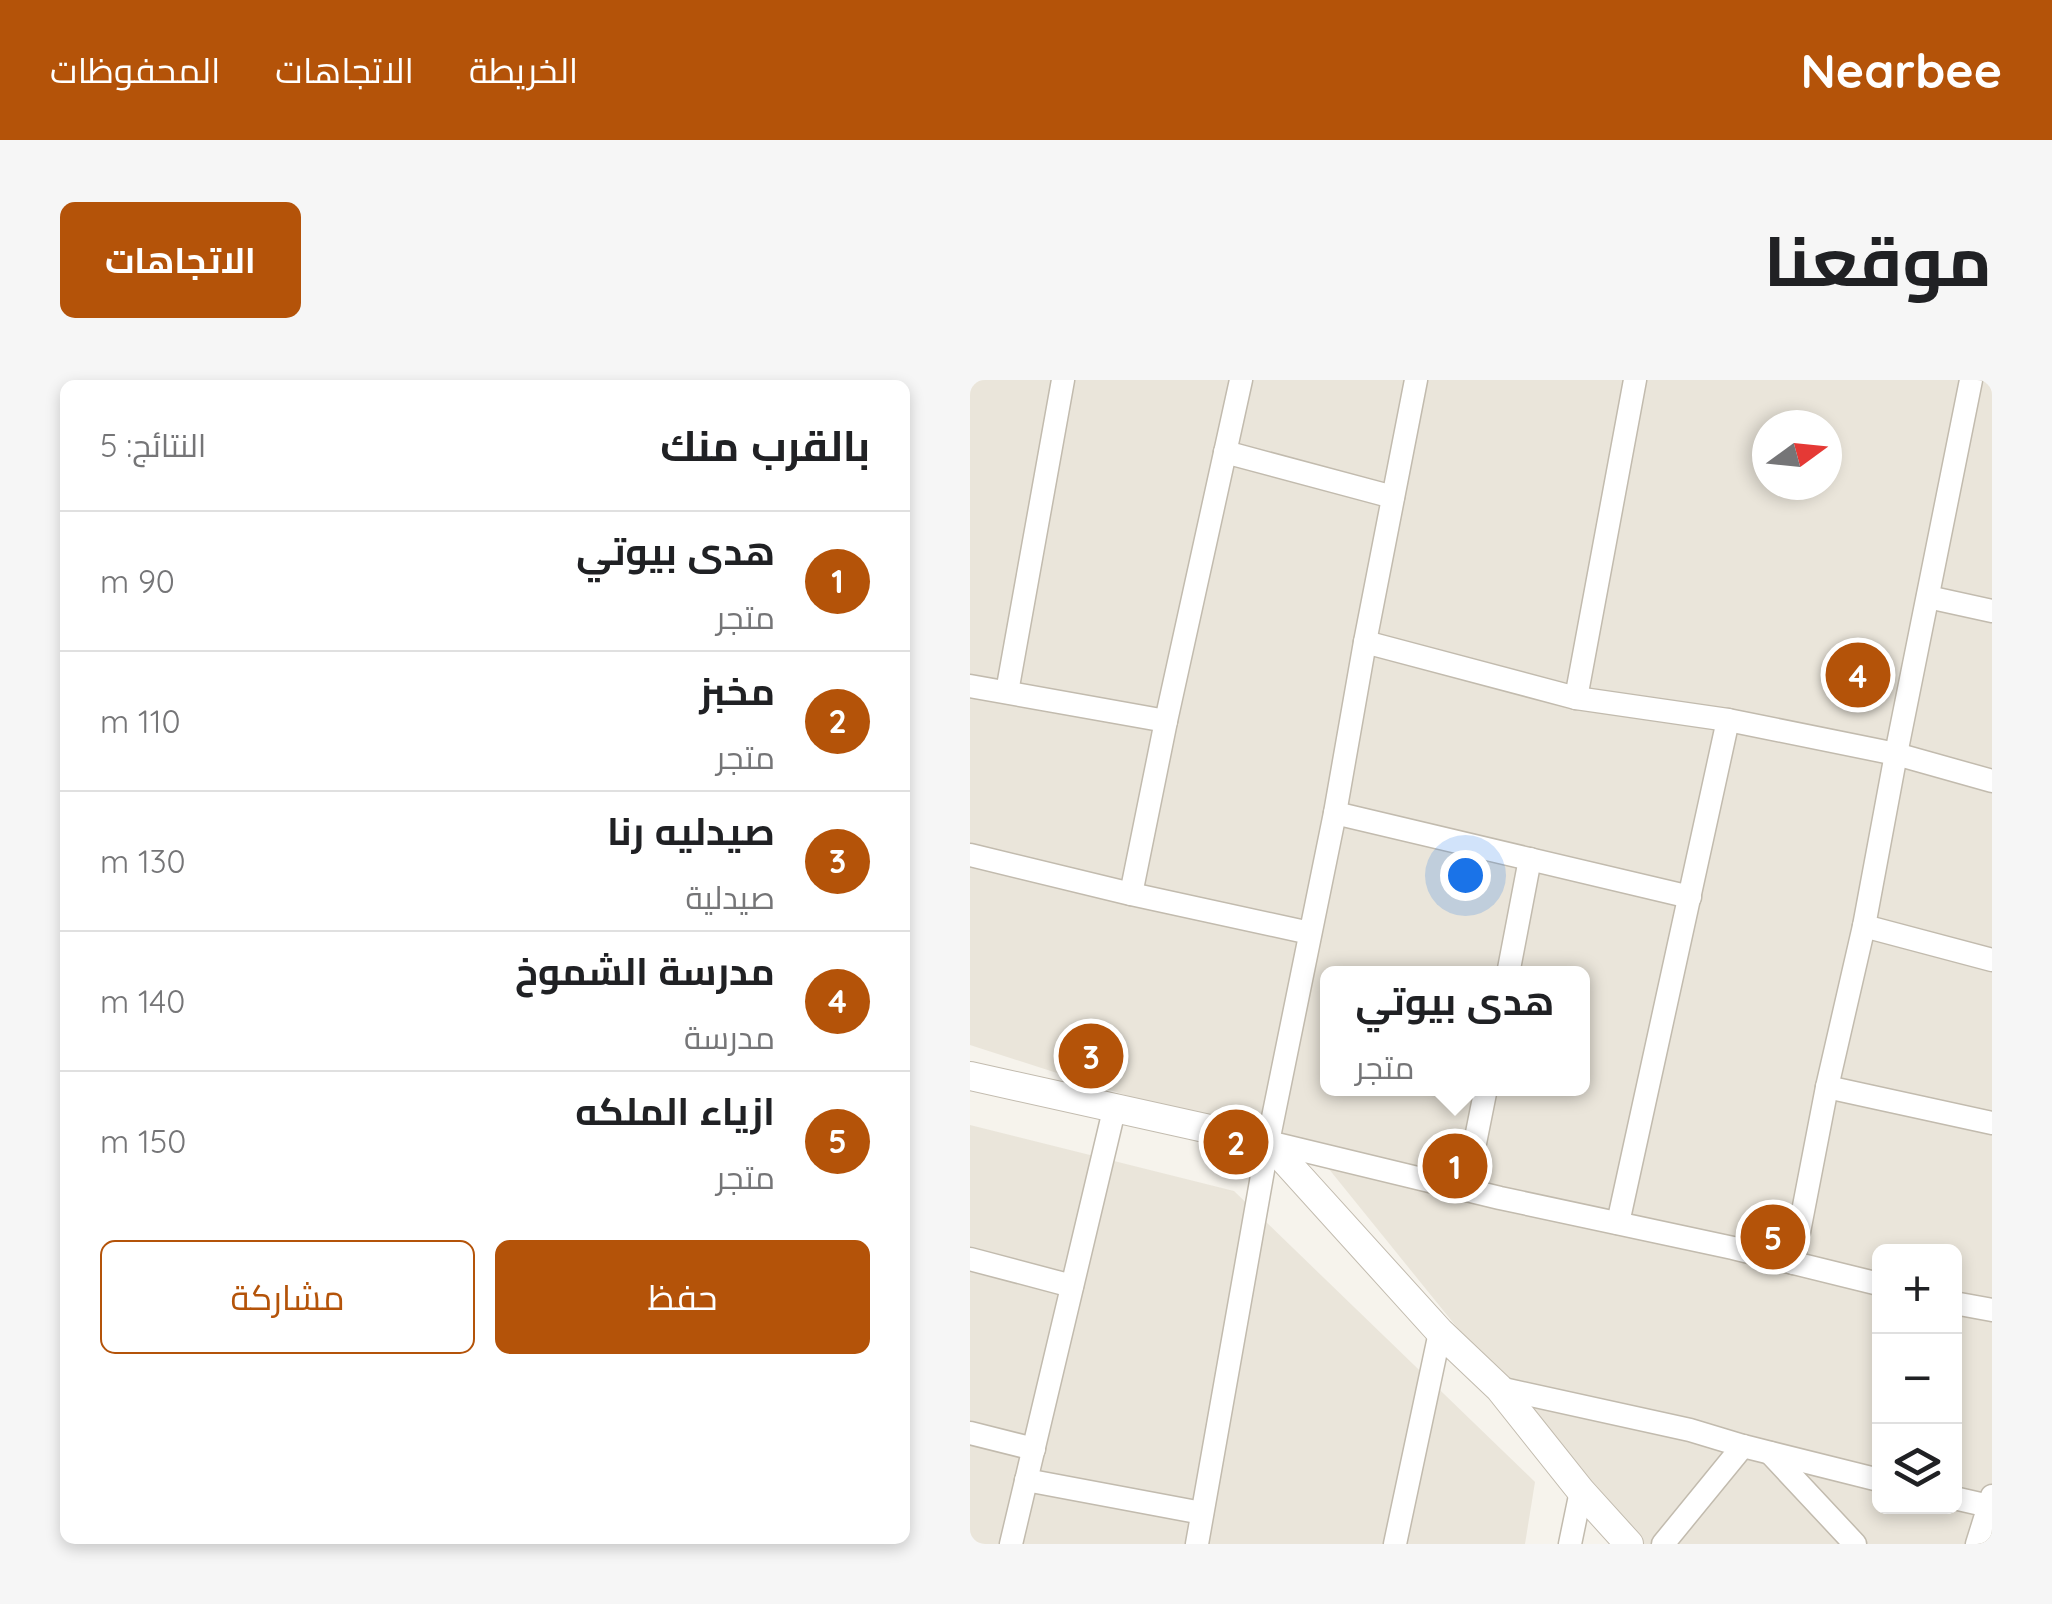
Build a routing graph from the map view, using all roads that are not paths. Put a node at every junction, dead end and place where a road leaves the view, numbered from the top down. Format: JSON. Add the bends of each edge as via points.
{"nodes":[{"id":1,"x":1063,"y":380,"type":"edge"},
{"id":2,"x":1241,"y":380,"type":"edge"},
{"id":3,"x":1416,"y":380,"type":"edge"},
{"id":4,"x":1636,"y":380,"type":"edge"},
{"id":5,"x":1971,"y":380,"type":"edge"},
{"id":6,"x":1225,"y":452,"type":"junction"},
{"id":7,"x":1392,"y":498,"type":"junction"},
{"id":8,"x":1928,"y":597,"type":"junction"},
{"id":9,"x":1992,"y":611,"type":"edge"},
{"id":10,"x":1365,"y":642,"type":"junction"},
{"id":11,"x":970,"y":686,"type":"edge"},
{"id":12,"x":1007,"y":692,"type":"junction"},
{"id":13,"x":1576,"y":698,"type":"junction"},
{"id":14,"x":1728,"y":720,"type":"junction"},
{"id":15,"x":1166,"y":721,"type":"junction"},
{"id":16,"x":1896,"y":754,"type":"junction"},
{"id":17,"x":1992,"y":781,"type":"edge"},
{"id":18,"x":1334,"y":814,"type":"junction"},
{"id":19,"x":970,"y":855,"type":"edge"},
{"id":20,"x":1530,"y":859,"type":"junction"},
{"id":21,"x":1131,"y":894,"type":"junction"},
{"id":22,"x":1690,"y":897,"type":"junction"},
{"id":23,"x":1864,"y":926,"type":"junction"},
{"id":24,"x":1310,"y":932,"type":"junction"},
{"id":25,"x":1992,"y":960,"type":"edge"},
{"id":26,"x":1510,"y":966,"type":"edge"},
{"id":27,"x":970,"y":1076,"type":"edge"},
{"id":28,"x":1827,"y":1087,"type":"junction"},
{"id":29,"x":1484,"y":1096,"type":"edge"},
{"id":30,"x":1115,"y":1106,"type":"junction"},
{"id":31,"x":1992,"y":1123,"type":"edge"},
{"id":32,"x":1268,"y":1142,"type":"junction"},
{"id":33,"x":1466,"y":1188,"type":"junction"},
{"id":34,"x":1618,"y":1223,"type":"junction"},
{"id":35,"x":970,"y":1260,"type":"edge"},
{"id":36,"x":1793,"y":1262,"type":"junction"},
{"id":37,"x":1872,"y":1282,"type":"edge"},
{"id":38,"x":1072,"y":1286,"type":"junction"},
{"id":39,"x":1962,"y":1304,"type":"edge"},
{"id":40,"x":1992,"y":1310,"type":"edge"},
{"id":41,"x":1440,"y":1332,"type":"junction"},
{"id":42,"x":1498,"y":1388,"type":"junction"},
{"id":43,"x":970,"y":1433,"type":"edge"},
{"id":44,"x":1743,"y":1446,"type":"junction"},
{"id":45,"x":1034,"y":1449,"type":"junction"},
{"id":46,"x":1770,"y":1453,"type":"junction"},
{"id":47,"x":1872,"y":1478,"type":"edge"},
{"id":48,"x":1026,"y":1480,"type":"junction"},
{"id":49,"x":1580,"y":1491,"type":"junction"},
{"id":50,"x":1962,"y":1499,"type":"edge"},
{"id":51,"x":1990,"y":1501,"type":"edge"},
{"id":52,"x":1202,"y":1514,"type":"junction"},
{"id":53,"x":1011,"y":1544,"type":"edge"},
{"id":54,"x":1197,"y":1544,"type":"edge"},
{"id":55,"x":1395,"y":1544,"type":"edge"},
{"id":56,"x":1570,"y":1544,"type":"edge"},
{"id":57,"x":1630,"y":1544,"type":"edge"},
{"id":58,"x":1663,"y":1544,"type":"edge"},
{"id":59,"x":1855,"y":1544,"type":"edge"},
{"id":60,"x":1977,"y":1544,"type":"edge"}],
"edges":[{"from":1,"to":12,"type":"street"},
{"from":2,"to":6,"type":"street"},
{"from":3,"to":7,"type":"street"},
{"from":4,"to":13,"type":"street"},
{"from":5,"to":8,"type":"street"},
{"from":6,"to":7,"type":"street"},
{"from":6,"to":15,"type":"street"},
{"from":7,"to":10,"type":"street"},
{"from":8,"to":9,"type":"street"},
{"from":8,"to":16,"type":"street"},
{"from":10,"to":13,"type":"street"},
{"from":10,"to":18,"type":"street"},
{"from":11,"to":12,"type":"street"},
{"from":12,"to":15,"type":"street"},
{"from":13,"to":14,"type":"street"},
{"from":14,"to":16,"type":"street"},
{"from":14,"to":22,"type":"street"},
{"from":15,"to":21,"type":"street"},
{"from":16,"to":17,"type":"street"},
{"from":16,"to":23,"type":"street"},
{"from":18,"to":20,"type":"street"},
{"from":18,"to":24,"type":"street"},
{"from":19,"to":21,"type":"street"},
{"from":20,"to":22,"type":"street"},
{"from":20,"to":26,"type":"street"},
{"from":21,"to":24,"type":"street"},
{"from":22,"to":34,"type":"street"},
{"from":23,"to":25,"type":"street"},
{"from":23,"to":28,"type":"street"},
{"from":24,"to":32,"type":"street"},
{"from":27,"to":30,"type":"street"},
{"from":28,"to":31,"type":"street"},
{"from":28,"to":36,"type":"street"},
{"from":29,"to":33,"type":"street"},
{"from":30,"to":32,"type":"street"},
{"from":30,"to":38,"type":"street"},
{"from":32,"to":33,"type":"street"},
{"from":32,"to":41,"type":"street"},
{"from":32,"to":52,"type":"street"},
{"from":33,"to":34,"type":"street"},
{"from":34,"to":36,"type":"street"},
{"from":35,"to":38,"type":"street"},
{"from":36,"to":37,"type":"street"},
{"from":38,"to":45,"type":"street"},
{"from":39,"to":40,"type":"street"},
{"from":41,"to":42,"type":"street"},
{"from":41,"to":55,"type":"street"},
{"from":42,"to":44,"type":"street"},
{"from":42,"to":49,"type":"street"},
{"from":43,"to":45,"type":"street"},
{"from":44,"to":46,"type":"street"},
{"from":44,"to":58,"type":"street"},
{"from":45,"to":48,"type":"street"},
{"from":46,"to":47,"type":"street"},
{"from":46,"to":59,"type":"street"},
{"from":48,"to":52,"type":"street"},
{"from":48,"to":53,"type":"street"},
{"from":49,"to":56,"type":"street"},
{"from":49,"to":57,"type":"street"},
{"from":50,"to":51,"type":"street"},
{"from":51,"to":60,"type":"street"},
{"from":52,"to":54,"type":"street"}]}
